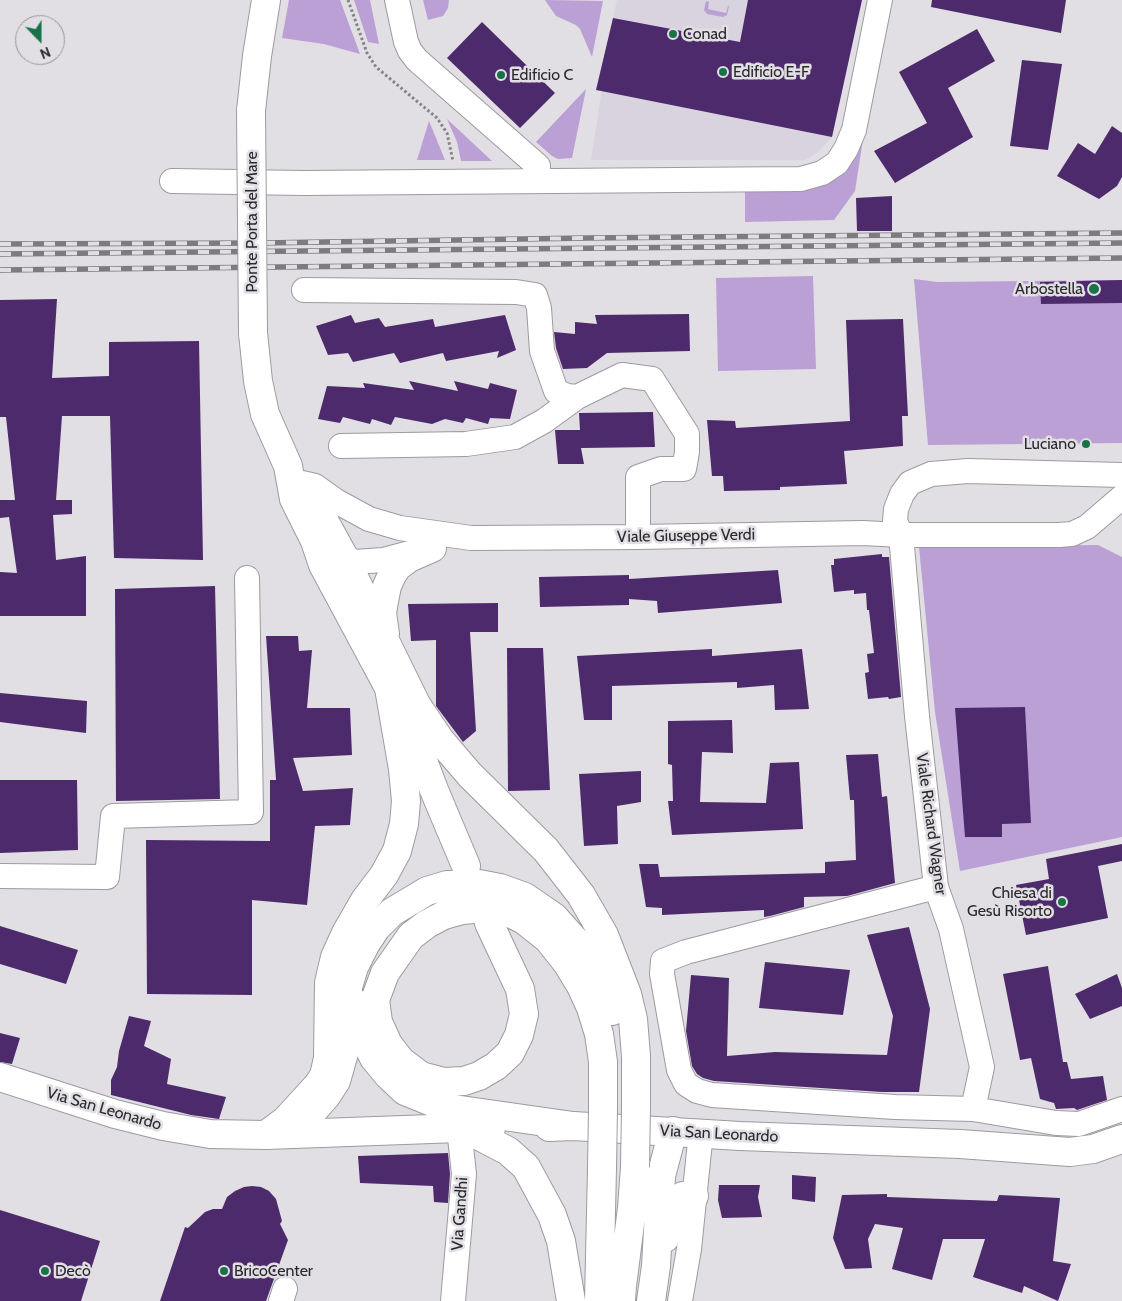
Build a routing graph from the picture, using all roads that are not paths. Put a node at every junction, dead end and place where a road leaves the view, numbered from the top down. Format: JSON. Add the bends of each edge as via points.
{"nodes":[{"id":1,"x":266,"y":0,"type":"edge"},
{"id":2,"x":397,"y":0,"type":"edge"},
{"id":3,"x":880,"y":0,"type":"edge"},
{"id":4,"x":172,"y":181,"type":"dead end"},
{"id":5,"x":538,"y":181,"type":"junction"},
{"id":6,"x":304,"y":290,"type":"dead end"},
{"id":7,"x":578,"y":397,"type":"junction"},
{"id":8,"x":341,"y":446,"type":"dead end"},
{"id":9,"x":295,"y":474,"type":"junction"},
{"id":10,"x":1122,"y":475,"type":"edge"},
{"id":11,"x":1122,"y":497,"type":"edge"},
{"id":12,"x":901,"y":535,"type":"junction"},
{"id":13,"x":638,"y":537,"type":"junction"},
{"id":14,"x":471,"y":538,"type":"junction"},
{"id":15,"x":315,"y":541,"type":"junction"},
{"id":16,"x":432,"y":548,"type":"junction"},
{"id":17,"x":344,"y":557,"type":"junction"},
{"id":18,"x":246,"y":578,"type":"dead end"},
{"id":19,"x":388,"y":648,"type":"junction"},
{"id":20,"x":389,"y":688,"type":"junction"},
{"id":21,"x":466,"y":866,"type":"dead end"},
{"id":22,"x":0,"y":876,"type":"edge"},
{"id":23,"x":936,"y":887,"type":"junction"},
{"id":24,"x":487,"y":916,"type":"junction"},
{"id":25,"x":0,"y":1077,"type":"edge"},
{"id":26,"x":621,"y":1108,"type":"junction"},
{"id":27,"x":974,"y":1109,"type":"junction"},
{"id":28,"x":1122,"y":1109,"type":"edge"},
{"id":29,"x":573,"y":1126,"type":"junction"},
{"id":30,"x":462,"y":1128,"type":"junction"},
{"id":31,"x":673,"y":1131,"type":"junction"},
{"id":32,"x":702,"y":1132,"type":"junction"},
{"id":33,"x":266,"y":1135,"type":"junction"},
{"id":34,"x":735,"y":1135,"type":"junction"},
{"id":35,"x":1122,"y":1139,"type":"edge"},
{"id":36,"x":305,"y":1140,"type":"junction"},
{"id":37,"x":620,"y":1167,"type":"junction"},
{"id":38,"x":695,"y":1187,"type":"junction"},
{"id":39,"x":656,"y":1266,"type":"junction"},
{"id":40,"x":621,"y":1293,"type":"edge"},
{"id":41,"x":453,"y":1301,"type":"edge"},
{"id":42,"x":571,"y":1301,"type":"edge"},
{"id":43,"x":599,"y":1301,"type":"edge"},
{"id":44,"x":651,"y":1301,"type":"edge"},
{"id":45,"x":680,"y":1301,"type":"edge"}],
"edges":[{"from":1,"to":9,"type":"main road","name":"Ponte Porta del Mare","bridge":true,"via":[[251,111],[253,333],[265,414]]},
{"from":2,"to":5,"type":"street","via":[[406,42],[417,60],[538,166]]},
{"from":3,"to":5,"type":"street","via":[[854,130],[837,163],[822,173],[800,179]]},
{"from":4,"to":5,"type":"street"},
{"from":6,"to":7,"type":"street","via":[[516,292],[535,295],[542,351],[556,391]]},
{"from":7,"to":8,"type":"street","via":[[515,436],[466,444]]},
{"from":7,"to":13,"type":"street","via":[[622,376],[652,380],[687,434],[684,469],[661,469],[638,477]]},
{"from":9,"to":14,"type":"street","name":"Viale Giuseppe Verdi","via":[[369,519],[400,528]]},
{"from":9,"to":15,"type":"main road","via":[[294,499]]},
{"from":9,"to":17,"type":"main road"},
{"from":10,"to":12,"type":"street","via":[[931,474],[910,483],[902,494],[895,521]]},
{"from":11,"to":12,"type":"street","name":"Viale Giuseppe Verdi","via":[[1087,527],[1072,534]]},
{"from":12,"to":13,"type":"street","name":"Viale Giuseppe Verdi"},
{"from":12,"to":23,"type":"street","name":"Viale Richard Wagner","via":[[917,724]]},
{"from":13,"to":14,"type":"street","name":"Viale Giuseppe Verdi"},
{"from":14,"to":16,"type":"street","name":"Viale Giuseppe Verdi"},
{"from":15,"to":17,"type":"main road"},
{"from":15,"to":20,"type":"main road","via":[[322,565]]},
{"from":16,"to":17,"type":"street","name":"Viale Giuseppe Verdi","via":[[383,560],[355,562]]},
{"from":16,"to":19,"type":"main road","via":[[397,567],[387,586],[382,613]]},
{"from":17,"to":19,"type":"main road"},
{"from":18,"to":22,"type":"street","via":[[251,812],[113,816],[107,878]]},
{"from":19,"to":26,"type":"main road","via":[[416,704],[440,740],[470,775],[546,850],[581,895],[604,935],[633,1019],[636,1056]]},
{"from":20,"to":21,"type":"main road","via":[[407,718]]},
{"from":20,"to":33,"type":"main road","via":[[406,801],[400,842],[384,875],[346,933],[336,957],[328,983],[328,1058],[324,1076],[286,1120]]},
{"from":23,"to":27,"type":"street","name":"Viale Richard Wagner","via":[[951,929],[982,1067]]},
{"from":23,"to":27,"type":"street","via":[[672,956],[661,966],[679,1070],[691,1089],[712,1095]]},
{"from":24,"to":24,"type":"main road","via":[[520,989],[524,1014],[519,1035],[510,1053],[479,1076],[444,1082],[422,1076],[401,1062],[378,1022],[375,1000],[384,973],[411,936],[427,924],[462,910]]},
{"from":24,"to":26,"type":"main road","via":[[504,910],[524,920],[548,940],[567,963],[591,1008],[603,1062]]},
{"from":24,"to":29,"type":"main road","via":[[469,904],[449,903],[409,916],[391,932],[376,951],[364,976],[360,1021],[364,1038],[388,1075],[405,1091],[426,1101],[447,1108]]},
{"from":25,"to":33,"type":"main road","name":"Via San Leonardo","via":[[209,1142]]},
{"from":26,"to":36,"type":"main road","via":[[624,1079],[619,1031],[597,974],[579,945],[554,917],[525,898],[479,884],[447,886],[428,891],[392,912],[365,945],[348,987],[346,1046],[336,1081]]},
{"from":26,"to":37,"type":"main road","bridge":true},
{"from":27,"to":28,"type":"street","via":[[1079,1124]]},
{"from":29,"to":30,"type":"main road","name":"Via San Leonardo"},
{"from":29,"to":31,"type":"main road","name":"Via San Leonardo"},
{"from":30,"to":36,"type":"main road","name":"Via San Leonardo"},
{"from":30,"to":41,"type":"street","name":"Via Gandhi","via":[[464,1174]]},
{"from":30,"to":42,"type":"main road","via":[[508,1151],[526,1167],[552,1215],[561,1241]]},
{"from":31,"to":32,"type":"main road","name":"Via San Leonardo"},
{"from":31,"to":39,"type":"main road","via":[[661,1176]]},
{"from":32,"to":34,"type":"main road","name":"Via San Leonardo"},
{"from":32,"to":38,"type":"street"},
{"from":33,"to":36,"type":"main road","name":"Via San Leonardo"},
{"from":34,"to":35,"type":"main road","name":"Via San Leonardo","via":[[1070,1152],[1093,1149]]},
{"from":34,"to":38,"type":"street","via":[[710,1158]]},
{"from":37,"to":40,"type":"main road","via":[[632,1208]]},
{"from":37,"to":43,"type":"main road"},
{"from":38,"to":39,"type":"main road","via":[[683,1196],[672,1216]]},
{"from":38,"to":45,"type":"street"},
{"from":39,"to":44,"type":"main road"}]}
